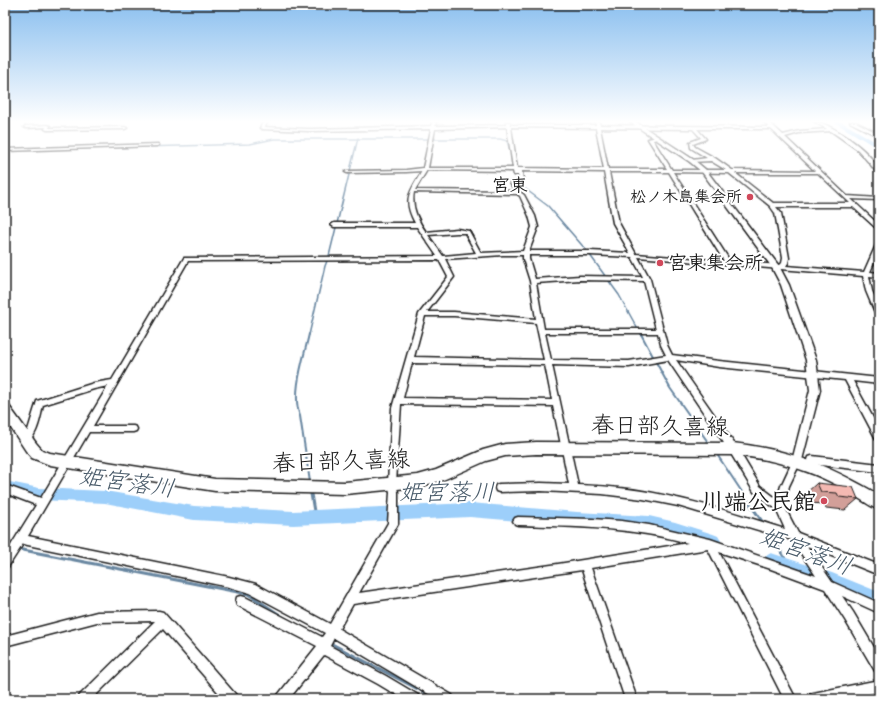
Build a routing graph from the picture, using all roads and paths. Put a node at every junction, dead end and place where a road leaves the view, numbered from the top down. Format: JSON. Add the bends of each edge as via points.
{"nodes":[{"id":1,"x":428,"y":155,"type":"edge"},
{"id":2,"x":515,"y":155,"type":"edge"},
{"id":3,"x":602,"y":155,"type":"edge"},
{"id":4,"x":660,"y":155,"type":"edge"},
{"id":5,"x":683,"y":155,"type":"edge"},
{"id":6,"x":706,"y":155,"type":"edge"},
{"id":7,"x":801,"y":155,"type":"edge"},
{"id":8,"x":865,"y":155,"type":"edge"},
{"id":9,"x":713,"y":159,"type":"junction"},
{"id":10,"x":692,"y":161,"type":"junction"},
{"id":11,"x":425,"y":169,"type":"junction"},
{"id":12,"x":518,"y":169,"type":"junction"},
{"id":13,"x":605,"y":170,"type":"junction"},
{"id":14,"x":670,"y":170,"type":"junction"},
{"id":15,"x":704,"y":171,"type":"junction"},
{"id":16,"x":730,"y":171,"type":"junction"},
{"id":17,"x":347,"y":172,"type":"dead end"},
{"id":18,"x":819,"y":172,"type":"junction"},
{"id":19,"x":879,"y":172,"type":"edge"},
{"id":20,"x":412,"y":191,"type":"junction"},
{"id":21,"x":518,"y":193,"type":"junction"},
{"id":22,"x":846,"y":197,"type":"junction"},
{"id":23,"x":879,"y":199,"type":"edge"},
{"id":24,"x":772,"y":205,"type":"junction"},
{"id":25,"x":855,"y":206,"type":"junction"},
{"id":26,"x":334,"y":225,"type":"dead end"},
{"id":27,"x":418,"y":225,"type":"junction"},
{"id":28,"x":879,"y":228,"type":"edge"},
{"id":29,"x":425,"y":234,"type":"junction"},
{"id":30,"x":879,"y":245,"type":"edge"},
{"id":31,"x":526,"y":252,"type":"junction"},
{"id":32,"x":479,"y":254,"type":"junction"},
{"id":33,"x":634,"y":255,"type":"junction"},
{"id":34,"x":441,"y":258,"type":"junction"},
{"id":35,"x":728,"y":262,"type":"junction"},
{"id":36,"x":778,"y":266,"type":"junction"},
{"id":37,"x":866,"y":274,"type":"junction"},
{"id":38,"x":879,"y":276,"type":"edge"},
{"id":39,"x":647,"y":279,"type":"junction"},
{"id":40,"x":533,"y":281,"type":"junction"},
{"id":41,"x":422,"y":314,"type":"junction"},
{"id":42,"x":879,"y":315,"type":"edge"},
{"id":43,"x":539,"y":321,"type":"junction"},
{"id":44,"x":541,"y":331,"type":"junction"},
{"id":45,"x":660,"y":331,"type":"junction"},
{"id":46,"x":670,"y":357,"type":"junction"},
{"id":47,"x":409,"y":360,"type":"junction"},
{"id":48,"x":548,"y":362,"type":"junction"},
{"id":49,"x":814,"y":374,"type":"junction"},
{"id":50,"x":846,"y":377,"type":"junction"},
{"id":51,"x":879,"y":381,"type":"edge"},
{"id":52,"x":115,"y":382,"type":"junction"},
{"id":53,"x":398,"y":401,"type":"junction"},
{"id":54,"x":556,"y":403,"type":"junction"},
{"id":55,"x":5,"y":409,"type":"edge"},
{"id":56,"x":87,"y":429,"type":"junction"},
{"id":57,"x":133,"y":429,"type":"dead end"},
{"id":58,"x":879,"y":437,"type":"edge"},
{"id":59,"x":25,"y":440,"type":"junction"},
{"id":60,"x":566,"y":447,"type":"junction"},
{"id":61,"x":733,"y":448,"type":"junction"},
{"id":62,"x":812,"y":460,"type":"dead end"},
{"id":63,"x":797,"y":461,"type":"junction"},
{"id":64,"x":66,"y":464,"type":"junction"},
{"id":65,"x":879,"y":468,"type":"edge"},
{"id":66,"x":393,"y":488,"type":"junction"},
{"id":67,"x":499,"y":488,"type":"dead end"},
{"id":68,"x":574,"y":488,"type":"junction"},
{"id":69,"x":5,"y":489,"type":"edge"},
{"id":70,"x":44,"y":502,"type":"junction"},
{"id":71,"x":879,"y":503,"type":"edge"},
{"id":72,"x":779,"y":506,"type":"junction"},
{"id":73,"x":518,"y":521,"type":"dead end"},
{"id":74,"x":795,"y":536,"type":"junction"},
{"id":75,"x":19,"y":540,"type":"junction"},
{"id":76,"x":710,"y":544,"type":"junction"},
{"id":77,"x":8,"y":557,"type":"edge"},
{"id":78,"x":586,"y":565,"type":"junction"},
{"id":79,"x":879,"y":570,"type":"edge"},
{"id":80,"x":828,"y":585,"type":"junction"},
{"id":81,"x":351,"y":599,"type":"junction"},
{"id":82,"x":240,"y":600,"type":"dead end"},
{"id":83,"x":879,"y":608,"type":"edge"},
{"id":84,"x":164,"y":621,"type":"junction"},
{"id":85,"x":331,"y":632,"type":"junction"},
{"id":86,"x":5,"y":641,"type":"edge"},
{"id":87,"x":323,"y":646,"type":"junction"},
{"id":88,"x":879,"y":667,"type":"edge"},
{"id":89,"x":879,"y":686,"type":"edge"},
{"id":90,"x":84,"y":699,"type":"edge"},
{"id":91,"x":232,"y":699,"type":"edge"},
{"id":92,"x":282,"y":699,"type":"edge"},
{"id":93,"x":414,"y":699,"type":"edge"},
{"id":94,"x":448,"y":699,"type":"edge"},
{"id":95,"x":631,"y":699,"type":"edge"},
{"id":96,"x":790,"y":699,"type":"edge"},
{"id":97,"x":813,"y":699,"type":"edge"}],
"edges":[{"from":1,"to":11,"type":"street"},
{"from":2,"to":12,"type":"street"},
{"from":3,"to":13,"type":"street"},
{"from":4,"to":14,"type":"street"},
{"from":5,"to":10,"type":"street"},
{"from":6,"to":9,"type":"street"},
{"from":7,"to":18,"type":"street"},
{"from":8,"to":19,"type":"street"},
{"from":9,"to":10,"type":"street"},
{"from":9,"to":16,"type":"street"},
{"from":10,"to":15,"type":"street"},
{"from":11,"to":12,"type":"street"},
{"from":11,"to":17,"type":"street","via":[[406,172]]},
{"from":11,"to":20,"type":"street"},
{"from":12,"to":13,"type":"street"},
{"from":12,"to":21,"type":"street","via":[[520,181],[512,183]]},
{"from":13,"to":14,"type":"street"},
{"from":13,"to":33,"type":"street","via":[[616,223]]},
{"from":14,"to":15,"type":"street"},
{"from":14,"to":35,"type":"street"},
{"from":15,"to":16,"type":"street"},
{"from":15,"to":36,"type":"street"},
{"from":16,"to":18,"type":"street"},
{"from":16,"to":24,"type":"street"},
{"from":18,"to":22,"type":"street"},
{"from":20,"to":21,"type":"street"},
{"from":20,"to":27,"type":"street","via":[[412,208]]},
{"from":21,"to":31,"type":"street","via":[[522,195],[535,227]]},
{"from":22,"to":23,"type":"street"},
{"from":22,"to":25,"type":"street"},
{"from":24,"to":25,"type":"street"},
{"from":24,"to":36,"type":"street","via":[[778,213],[786,258],[785,263]]},
{"from":25,"to":28,"type":"street"},
{"from":26,"to":27,"type":"street"},
{"from":27,"to":29,"type":"street"},
{"from":29,"to":32,"type":"street","via":[[467,232]]},
{"from":29,"to":34,"type":"street"},
{"from":30,"to":37,"type":"street"},
{"from":31,"to":32,"type":"street"},
{"from":31,"to":33,"type":"street"},
{"from":31,"to":40,"type":"street"},
{"from":32,"to":34,"type":"street"},
{"from":33,"to":35,"type":"street"},
{"from":33,"to":39,"type":"street"},
{"from":34,"to":41,"type":"street","via":[[451,277]]},
{"from":34,"to":52,"type":"street","via":[[186,259]]},
{"from":35,"to":36,"type":"street"},
{"from":36,"to":37,"type":"street"},
{"from":36,"to":49,"type":"street"},
{"from":37,"to":38,"type":"street"},
{"from":37,"to":42,"type":"street","via":[[869,291]]},
{"from":39,"to":40,"type":"street","via":[[580,278]]},
{"from":39,"to":45,"type":"street"},
{"from":40,"to":43,"type":"street"},
{"from":41,"to":43,"type":"street"},
{"from":41,"to":47,"type":"street"},
{"from":43,"to":44,"type":"street"},
{"from":44,"to":45,"type":"street"},
{"from":44,"to":48,"type":"street"},
{"from":45,"to":46,"type":"street"},
{"from":46,"to":48,"type":"street","via":[[629,364]]},
{"from":46,"to":49,"type":"street"},
{"from":46,"to":61,"type":"street"},
{"from":47,"to":48,"type":"street"},
{"from":47,"to":53,"type":"street"},
{"from":48,"to":54,"type":"street"},
{"from":49,"to":50,"type":"street"},
{"from":49,"to":63,"type":"street","via":[[815,390]]},
{"from":50,"to":51,"type":"street"},
{"from":50,"to":58,"type":"street"},
{"from":52,"to":56,"type":"street"},
{"from":52,"to":59,"type":"street","via":[[40,403],[32,432]]},
{"from":53,"to":54,"type":"street"},
{"from":53,"to":66,"type":"street"},
{"from":54,"to":60,"type":"street"},
{"from":55,"to":59,"type":"main road","name":"春日部久喜線"},
{"from":56,"to":57,"type":"street"},
{"from":56,"to":64,"type":"street"},
{"from":59,"to":64,"type":"main road","name":"春日部久喜線","via":[[37,454]]},
{"from":60,"to":61,"type":"main road","name":"春日部久喜線"},
{"from":60,"to":66,"type":"main road","name":"春日部久喜線","via":[[505,450],[469,461],[438,476]]},
{"from":60,"to":68,"type":"street"},
{"from":61,"to":63,"type":"main road","name":"春日部久喜線"},
{"from":61,"to":72,"type":"street","via":[[757,489]]},
{"from":62,"to":65,"type":"street"},
{"from":63,"to":71,"type":"main road","name":"春日部久喜線","via":[[846,483]]},
{"from":63,"to":72,"type":"street"},
{"from":64,"to":66,"type":"main road","name":"春日部久喜線","via":[[215,485]]},
{"from":64,"to":70,"type":"street"},
{"from":66,"to":81,"type":"street","via":[[393,524]]},
{"from":67,"to":68,"type":"street"},
{"from":68,"to":74,"type":"street","via":[[643,495],[678,502]]},
{"from":69,"to":70,"type":"street"},
{"from":70,"to":75,"type":"street"},
{"from":72,"to":74,"type":"street"},
{"from":73,"to":76,"type":"street","via":[[636,527]]},
{"from":74,"to":79,"type":"street"},
{"from":74,"to":80,"type":"street"},
{"from":75,"to":77,"type":"street"},
{"from":75,"to":85,"type":"street","via":[[252,588]]},
{"from":76,"to":78,"type":"street"},
{"from":76,"to":80,"type":"street"},
{"from":76,"to":96,"type":"street"},
{"from":78,"to":81,"type":"street"},
{"from":78,"to":95,"type":"street"},
{"from":80,"to":83,"type":"street"},
{"from":80,"to":88,"type":"street"},
{"from":81,"to":85,"type":"street"},
{"from":82,"to":87,"type":"street"},
{"from":84,"to":86,"type":"street","via":[[159,616],[97,617]]},
{"from":84,"to":90,"type":"street"},
{"from":84,"to":91,"type":"street"},
{"from":85,"to":87,"type":"street"},
{"from":85,"to":94,"type":"street"},
{"from":87,"to":92,"type":"street"},
{"from":87,"to":93,"type":"street"},
{"from":89,"to":97,"type":"street"}]}
